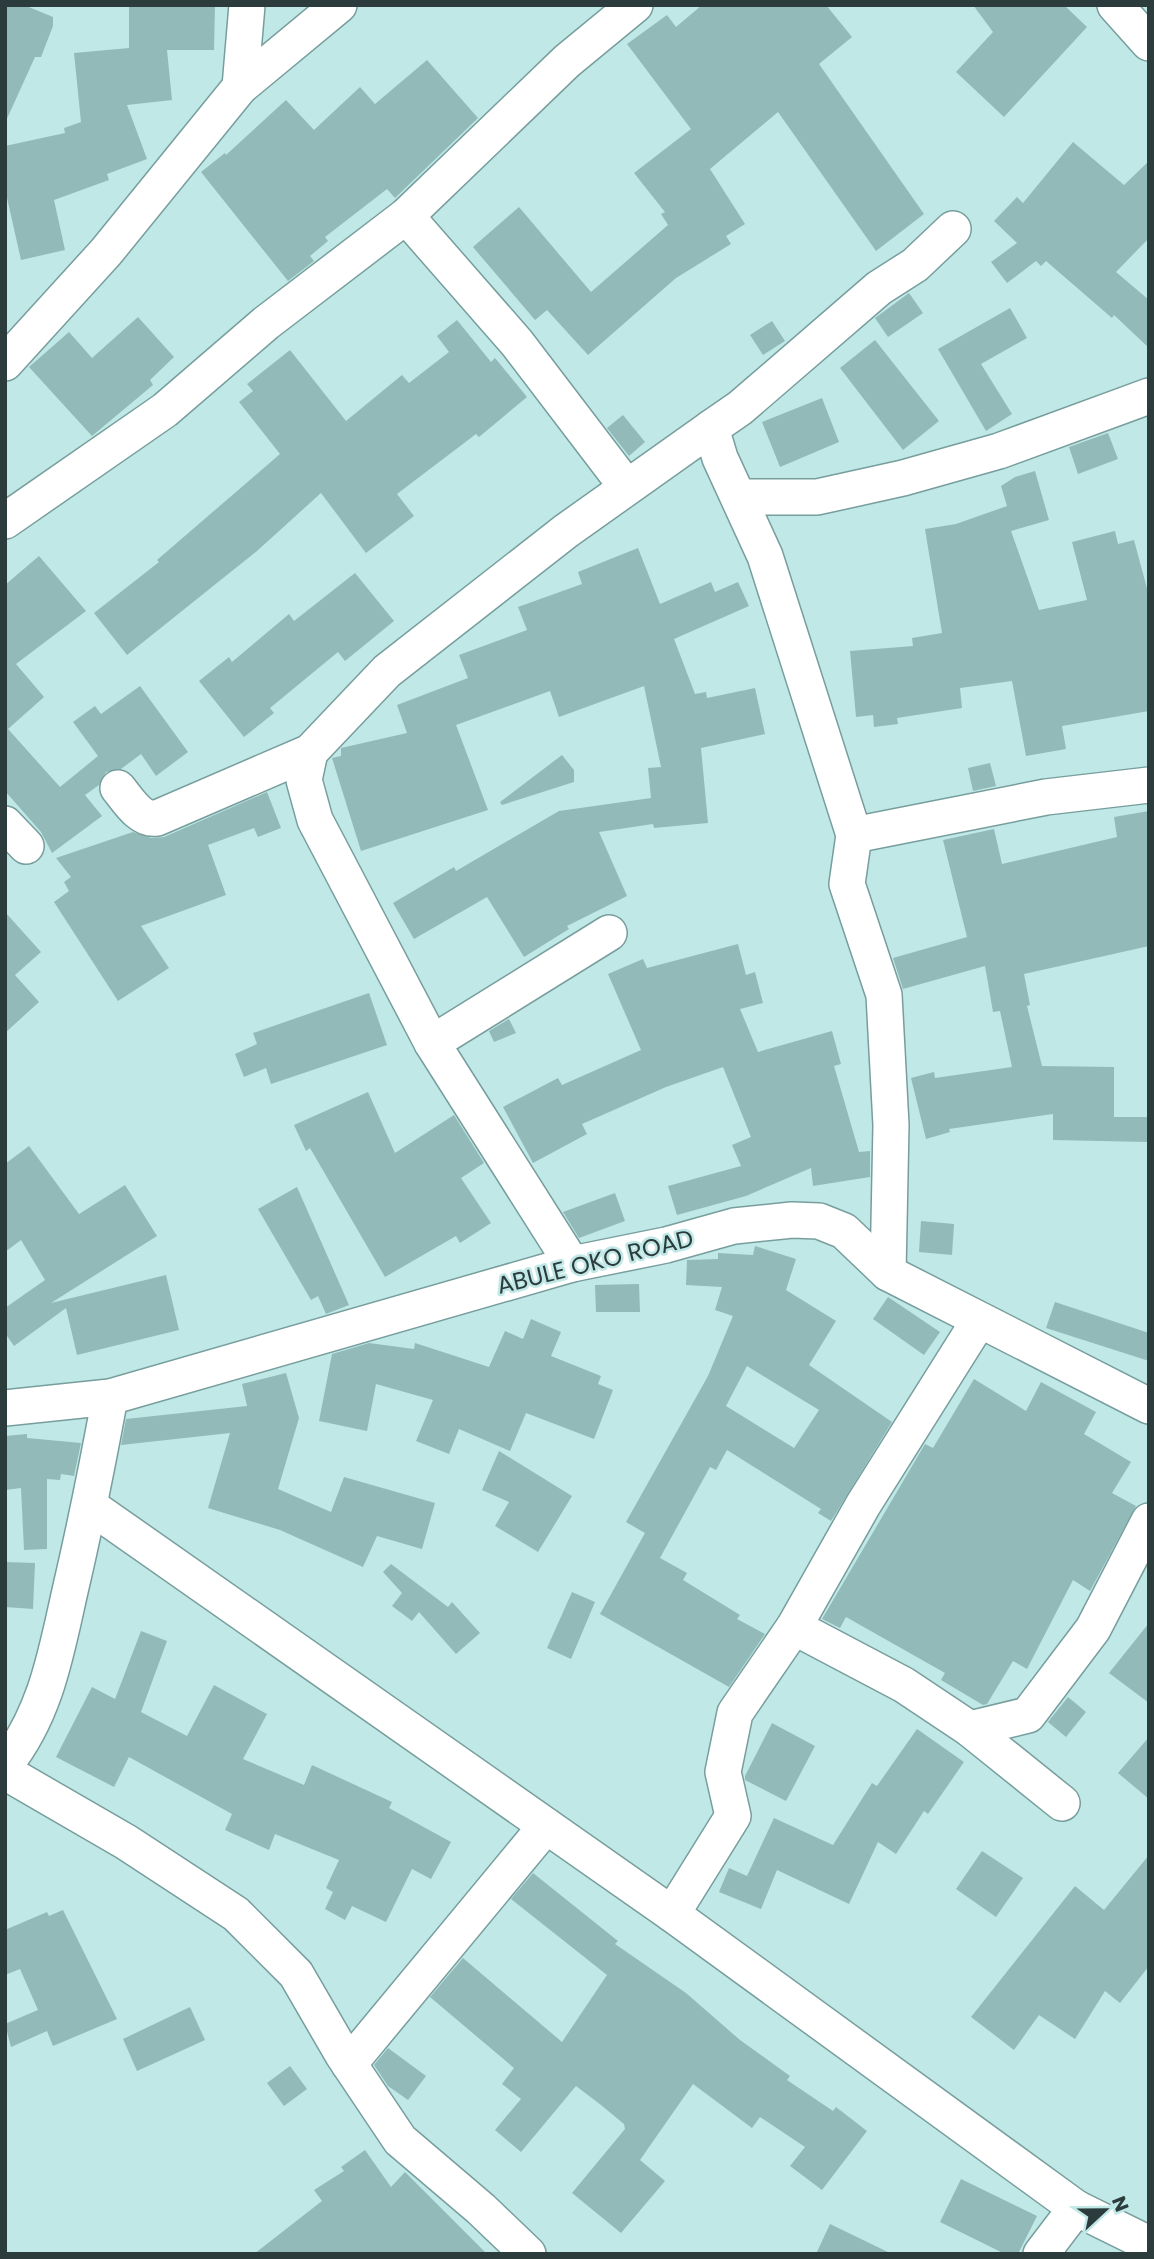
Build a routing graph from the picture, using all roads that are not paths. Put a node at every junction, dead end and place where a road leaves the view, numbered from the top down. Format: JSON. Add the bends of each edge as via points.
{"nodes":[{"id":1,"x":247,"y":5,"type":"edge"},
{"id":2,"x":339,"y":5,"type":"edge"},
{"id":3,"x":635,"y":5,"type":"edge"},
{"id":4,"x":1115,"y":5,"type":"edge"},
{"id":5,"x":1149,"y":43,"type":"edge"},
{"id":6,"x":240,"y":87,"type":"junction"},
{"id":7,"x":406,"y":216,"type":"junction"},
{"id":8,"x":953,"y":229,"type":"dead end"},
{"id":9,"x":5,"y":363,"type":"edge"},
{"id":10,"x":1149,"y":396,"type":"edge"},
{"id":11,"x":711,"y":428,"type":"junction"},
{"id":12,"x":626,"y":486,"type":"junction"},
{"id":13,"x":740,"y":497,"type":"junction"},
{"id":14,"x":5,"y":521,"type":"edge"},
{"id":15,"x":310,"y":752,"type":"junction"},
{"id":16,"x":1149,"y":785,"type":"edge"},
{"id":17,"x":118,"y":788,"type":"dead end"},
{"id":18,"x":854,"y":835,"type":"junction"},
{"id":19,"x":609,"y":933,"type":"dead end"},
{"id":20,"x":432,"y":1043,"type":"junction"},
{"id":21,"x":572,"y":1264,"type":"junction"},
{"id":22,"x":888,"y":1273,"type":"junction"},
{"id":23,"x":978,"y":1322,"type":"junction"},
{"id":24,"x":110,"y":1397,"type":"junction"},
{"id":25,"x":1149,"y":1406,"type":"edge"},
{"id":26,"x":5,"y":1408,"type":"edge"},
{"id":27,"x":90,"y":1506,"type":"junction"},
{"id":28,"x":1149,"y":1521,"type":"edge"},
{"id":29,"x":794,"y":1627,"type":"junction"},
{"id":30,"x":970,"y":1729,"type":"junction"},
{"id":31,"x":5,"y":1765,"type":"edge"},
{"id":32,"x":5,"y":1772,"type":"edge"},
{"id":33,"x":1062,"y":1802,"type":"dead end"},
{"id":34,"x":545,"y":1826,"type":"junction"},
{"id":35,"x":672,"y":1914,"type":"junction"},
{"id":36,"x":349,"y":2064,"type":"junction"},
{"id":37,"x":1076,"y":2208,"type":"junction"},
{"id":38,"x":1149,"y":2244,"type":"edge"},
{"id":39,"x":528,"y":2254,"type":"edge"},
{"id":40,"x":1041,"y":2254,"type":"edge"}],
"edges":[{"from":1,"to":6,"type":"street"},
{"from":2,"to":6,"type":"street"},
{"from":3,"to":7,"type":"street","via":[[567,61]]},
{"from":4,"to":5,"type":"street"},
{"from":6,"to":9,"type":"street","via":[[106,252]]},
{"from":7,"to":12,"type":"street","via":[[517,343]]},
{"from":7,"to":14,"type":"street","via":[[266,323],[165,410]]},
{"from":8,"to":11,"type":"street","via":[[915,265],[879,288]]},
{"from":10,"to":13,"type":"street","via":[[999,451],[903,478],[817,496]]},
{"from":11,"to":12,"type":"street"},
{"from":11,"to":13,"type":"street"},
{"from":12,"to":15,"type":"street","via":[[387,671]]},
{"from":13,"to":18,"type":"street","via":[[765,556]]},
{"from":15,"to":17,"type":"street","via":[[157,818],[143,816]]},
{"from":15,"to":20,"type":"street","via":[[304,780],[315,820]]},
{"from":16,"to":18,"type":"street","via":[[1046,797]]},
{"from":18,"to":22,"type":"street","via":[[848,884],[884,995],[891,1125]]},
{"from":19,"to":20,"type":"street"},
{"from":20,"to":21,"type":"street"},
{"from":21,"to":22,"type":"street","name":"ABULE OKO ROAD","via":[[734,1226],[792,1220],[819,1221],[844,1231]]},
{"from":21,"to":24,"type":"street","name":"ABULE OKO ROAD"},
{"from":22,"to":23,"type":"street","name":"ABULE OKO ROAD"},
{"from":23,"to":25,"type":"street","name":"ABULE OKO ROAD"},
{"from":23,"to":29,"type":"street","via":[[863,1505]]},
{"from":24,"to":26,"type":"street","name":"ABULE OKO ROAD"},
{"from":24,"to":27,"type":"street"},
{"from":27,"to":31,"type":"street","via":[[46,1695],[23,1743]]},
{"from":27,"to":34,"type":"street"},
{"from":28,"to":30,"type":"street","via":[[1093,1629],[1028,1715]]},
{"from":29,"to":30,"type":"street","via":[[904,1685]]},
{"from":29,"to":35,"type":"street","via":[[735,1713],[723,1772],[733,1816]]},
{"from":30,"to":33,"type":"street"},
{"from":32,"to":36,"type":"street","via":[[127,1842],[236,1914],[296,1974]]},
{"from":34,"to":35,"type":"street"},
{"from":34,"to":36,"type":"street"},
{"from":35,"to":37,"type":"street"},
{"from":36,"to":39,"type":"street","via":[[400,2140]]},
{"from":37,"to":38,"type":"street"},
{"from":37,"to":40,"type":"street"}]}
